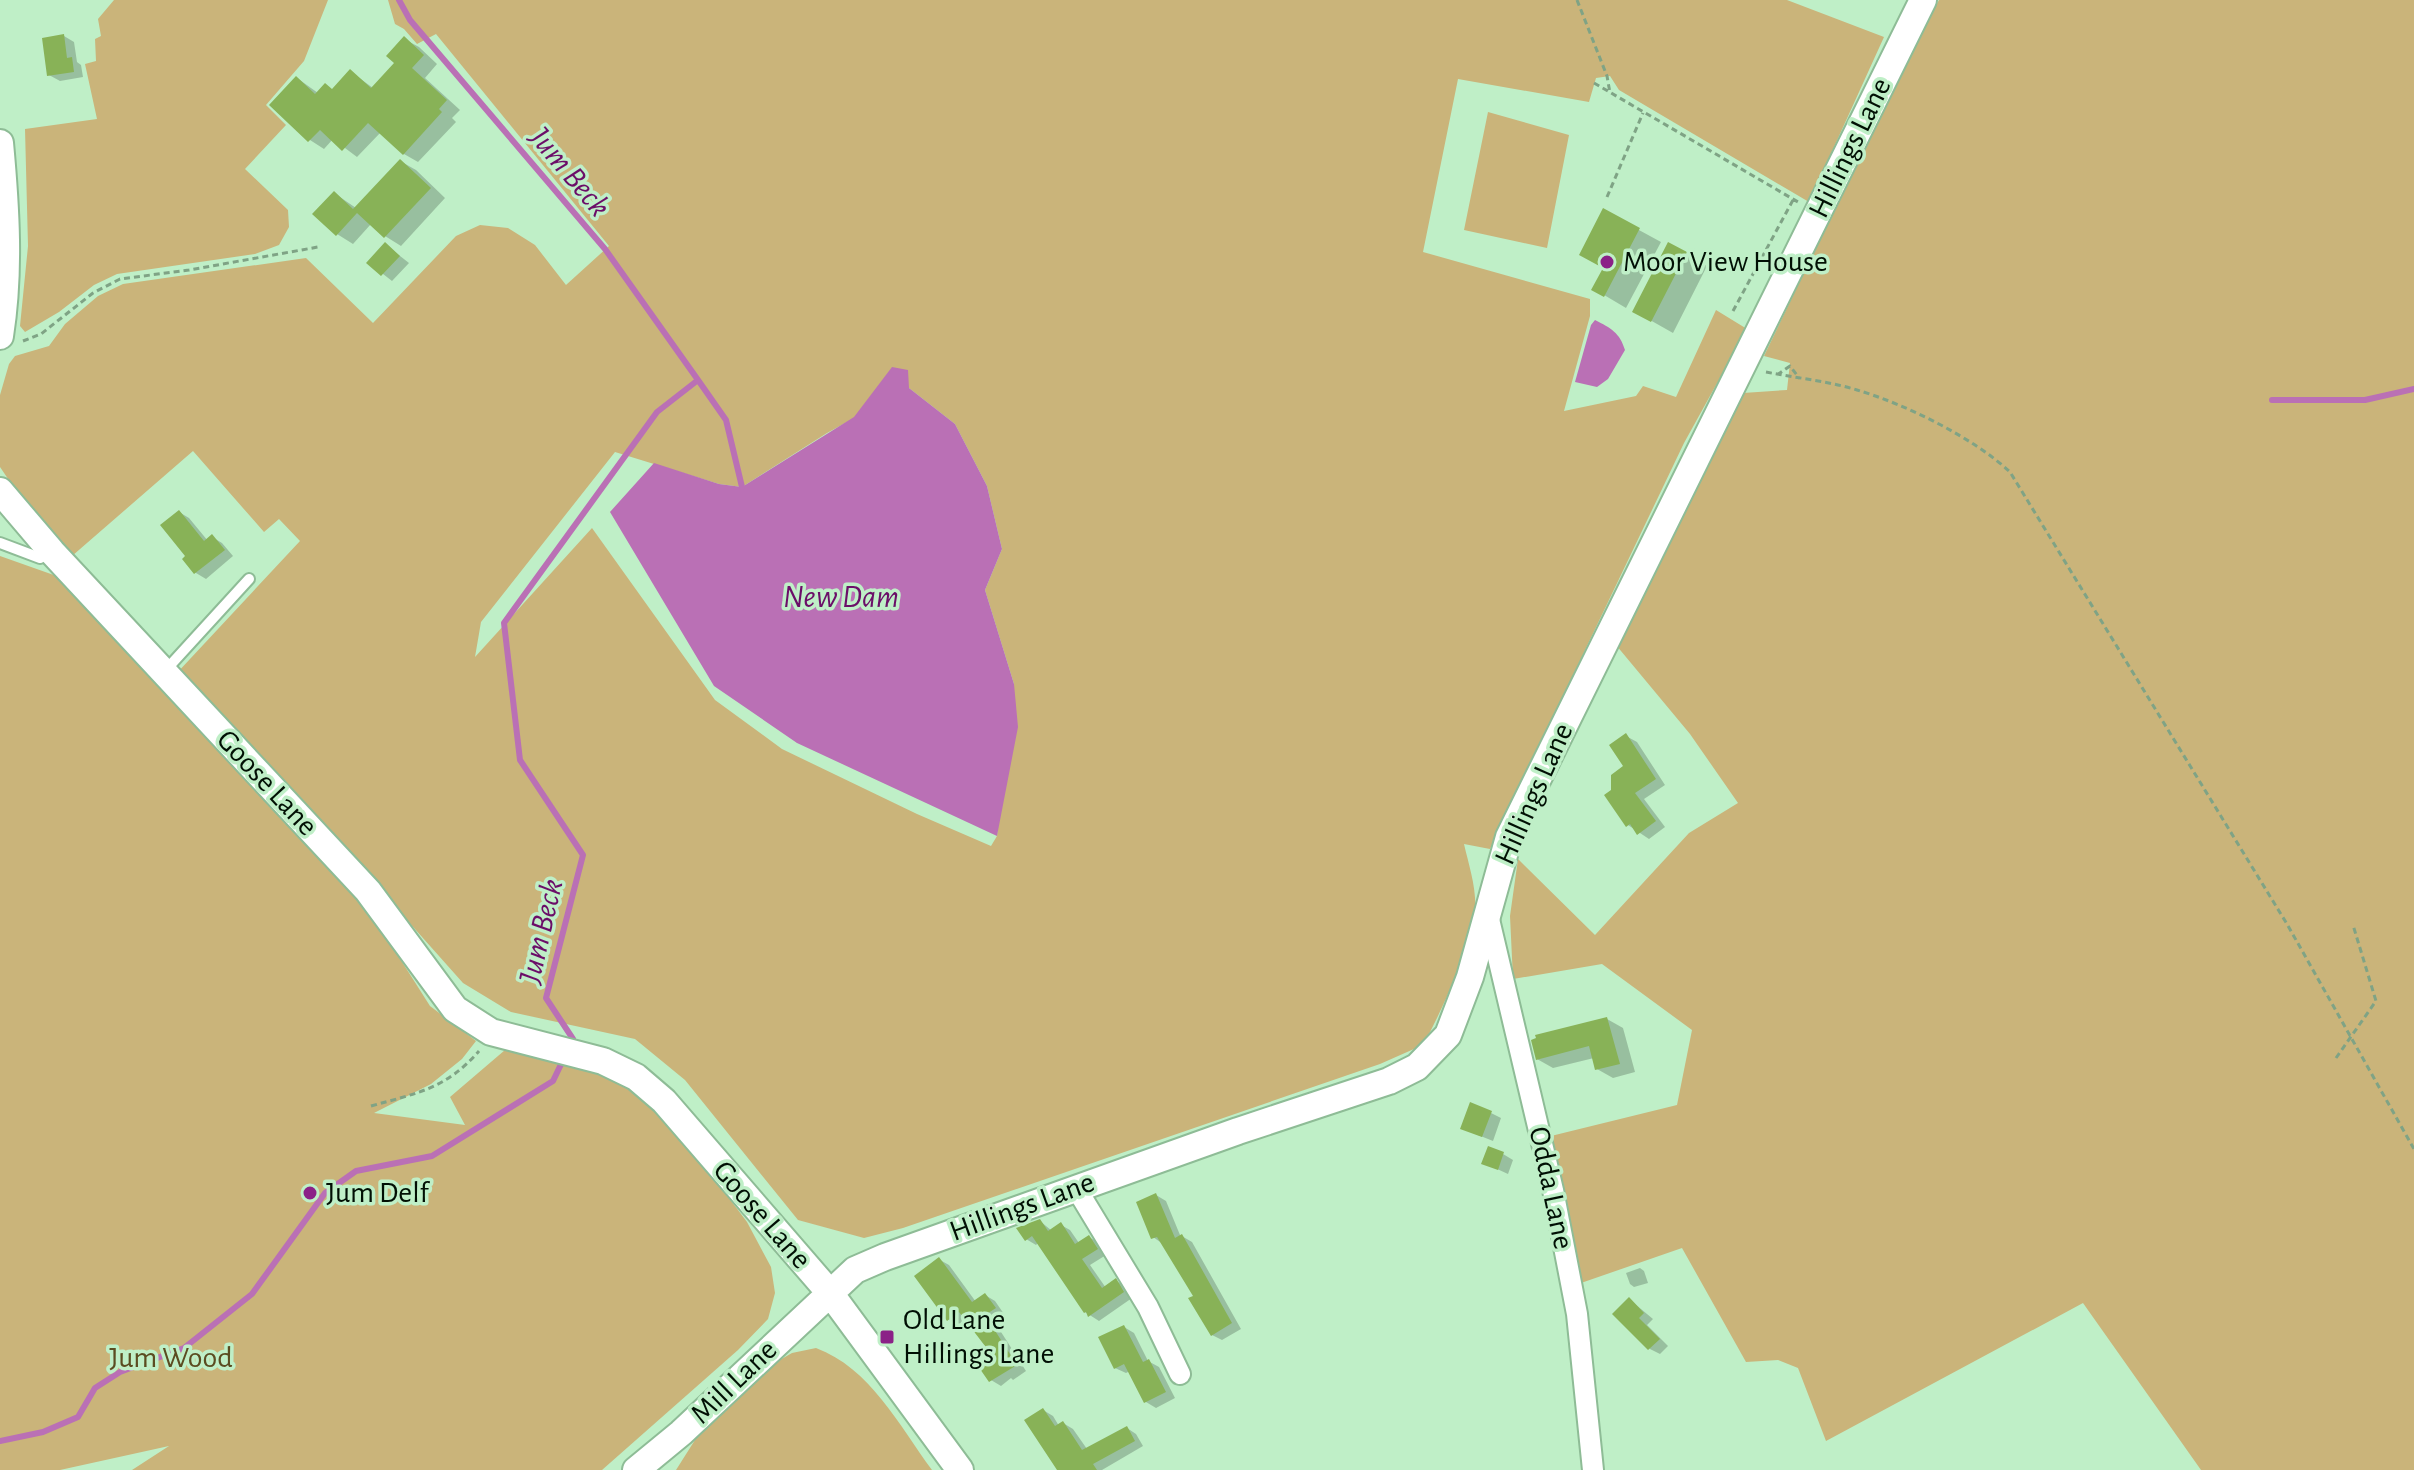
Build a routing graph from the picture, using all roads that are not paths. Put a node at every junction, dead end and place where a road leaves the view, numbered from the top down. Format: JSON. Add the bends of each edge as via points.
{"nodes":[{"id":1,"x":1923,"y":0,"type":"edge"},
{"id":2,"x":0,"y":146,"type":"edge"},
{"id":3,"x":8,"y":340,"type":"edge"},
{"id":4,"x":0,"y":491,"type":"edge"},
{"id":5,"x":0,"y":543,"type":"edge"},
{"id":6,"x":52,"y":552,"type":"junction"},
{"id":7,"x":249,"y":579,"type":"dead end"},
{"id":8,"x":164,"y":672,"type":"junction"},
{"id":9,"x":1487,"y":911,"type":"junction"},
{"id":10,"x":1076,"y":1188,"type":"junction"},
{"id":11,"x":830,"y":1293,"type":"junction"},
{"id":12,"x":1180,"y":1374,"type":"dead end"},
{"id":13,"x":636,"y":1470,"type":"edge"},
{"id":14,"x":960,"y":1470,"type":"edge"},
{"id":15,"x":1593,"y":1470,"type":"edge"}],
"edges":[{"from":1,"to":9,"type":"street","name":"Hillings Lane","via":[[1509,837]]},
{"from":2,"to":3,"type":"street"},
{"from":4,"to":6,"type":"street","name":"Goose Lane"},
{"from":5,"to":6,"type":"lane","via":[[40,558]]},
{"from":6,"to":8,"type":"street","name":"Goose Lane"},
{"from":7,"to":8,"type":"lane"},
{"from":8,"to":11,"type":"street","name":"Goose Lane","via":[[368,891],[455,1009],[491,1032],[603,1061],[636,1077],[664,1101]]},
{"from":9,"to":10,"type":"street","name":"Hillings Lane","via":[[1448,1035],[1417,1067]]},
{"from":9,"to":15,"type":"street","name":"Odda Lane","via":[[1577,1314]]},
{"from":10,"to":11,"type":"street","name":"Hillings Lane","via":[[875,1261],[855,1270]]},
{"from":10,"to":12,"type":"street","via":[[1148,1307]]},
{"from":11,"to":13,"type":"street","name":"Mill Lane"},
{"from":11,"to":14,"type":"street","name":"Goose Lane"}]}
